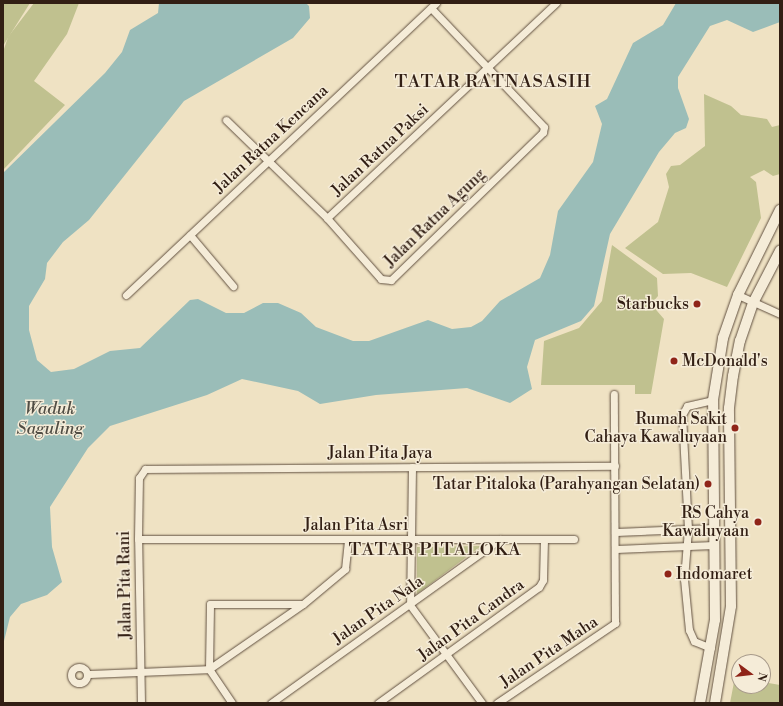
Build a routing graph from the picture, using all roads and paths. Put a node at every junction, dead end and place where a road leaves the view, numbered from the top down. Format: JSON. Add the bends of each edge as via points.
{"nodes":[{"id":1,"x":556,"y":3,"type":"edge"},
{"id":2,"x":434,"y":5,"type":"edge"},
{"id":3,"x":487,"y":68,"type":"junction"},
{"id":4,"x":226,"y":120,"type":"dead end"},
{"id":5,"x":269,"y":161,"type":"junction"},
{"id":6,"x":780,"y":210,"type":"edge"},
{"id":7,"x":327,"y":218,"type":"junction"},
{"id":8,"x":190,"y":235,"type":"junction"},
{"id":9,"x":780,"y":251,"type":"edge"},
{"id":10,"x":233,"y":286,"type":"dead end"},
{"id":11,"x":126,"y":295,"type":"dead end"},
{"id":12,"x":738,"y":295,"type":"junction"},
{"id":13,"x":753,"y":303,"type":"junction"},
{"id":14,"x":780,"y":314,"type":"edge"},
{"id":15,"x":614,"y":394,"type":"dead end"},
{"id":16,"x":713,"y":400,"type":"junction"},
{"id":17,"x":615,"y":466,"type":"junction"},
{"id":18,"x":412,"y":467,"type":"junction"},
{"id":19,"x":145,"y":469,"type":"joint"},
{"id":20,"x":714,"y":528,"type":"junction"},
{"id":21,"x":688,"y":529,"type":"junction"},
{"id":22,"x":616,"y":532,"type":"junction"},
{"id":23,"x":138,"y":539,"type":"junction"},
{"id":24,"x":348,"y":539,"type":"junction"},
{"id":25,"x":412,"y":539,"type":"junction"},
{"id":26,"x":500,"y":539,"type":"junction"},
{"id":27,"x":544,"y":539,"type":"junction"},
{"id":28,"x":574,"y":539,"type":"dead end"},
{"id":29,"x":688,"y":545,"type":"junction"},
{"id":30,"x":714,"y":545,"type":"junction"},
{"id":31,"x":616,"y":548,"type":"junction"},
{"id":32,"x":303,"y":604,"type":"junction"},
{"id":33,"x":410,"y":605,"type":"junction"},
{"id":34,"x":711,"y":648,"type":"junction"},
{"id":35,"x":447,"y":656,"type":"junction"},
{"id":36,"x":209,"y":669,"type":"junction"},
{"id":37,"x":140,"y":670,"type":"junction"},
{"id":38,"x":87,"y":674,"type":"dead end"},
{"id":39,"x":702,"y":691,"type":"junction"},
{"id":40,"x":716,"y":699,"type":"edge"},
{"id":41,"x":141,"y":703,"type":"edge"},
{"id":42,"x":232,"y":703,"type":"edge"},
{"id":43,"x":271,"y":703,"type":"edge"},
{"id":44,"x":378,"y":703,"type":"edge"},
{"id":45,"x":482,"y":703,"type":"edge"},
{"id":46,"x":497,"y":703,"type":"edge"},
{"id":47,"x":700,"y":703,"type":"edge"}],
"edges":[{"from":1,"to":3,"type":"street","name":"Jalan Ratna Paksi"},
{"from":2,"to":3,"type":"street","name":"Jalan Ratna Agung"},
{"from":2,"to":5,"type":"street","name":"Jalan Ratna Kencana"},
{"from":3,"to":7,"type":"street","name":"Jalan Ratna Paksi"},
{"from":3,"to":7,"type":"street","name":"Jalan Ratna Agung","via":[[542,122],[543,132],[391,280],[381,279]]},
{"from":4,"to":5,"type":"street","name":"Jalan Ratna Agung"},
{"from":5,"to":7,"type":"street","name":"Jalan Ratna Agung"},
{"from":5,"to":8,"type":"street","name":"Jalan Ratna Kencana"},
{"from":6,"to":12,"type":"main road"},
{"from":8,"to":10,"type":"street"},
{"from":8,"to":11,"type":"street","name":"Jalan Ratna Kencana"},
{"from":9,"to":13,"type":"main road"},
{"from":12,"to":13,"type":"street"},
{"from":12,"to":16,"type":"main road","via":[[723,338]]},
{"from":13,"to":14,"type":"street"},
{"from":13,"to":40,"type":"main road","via":[[740,341],[729,408],[731,606]]},
{"from":15,"to":17,"type":"street"},
{"from":16,"to":20,"type":"main road"},
{"from":16,"to":21,"type":"street","via":[[687,406],[682,415]]},
{"from":17,"to":18,"type":"street","name":"Jalan Pita Jaya"},
{"from":17,"to":22,"type":"street"},
{"from":18,"to":19,"type":"street","name":"Jalan Pita Jaya"},
{"from":18,"to":25,"type":"street"},
{"from":19,"to":23,"type":"street","name":"Jalan Pita Rani","via":[[139,478]]},
{"from":20,"to":21,"type":"street"},
{"from":20,"to":30,"type":"main road"},
{"from":21,"to":22,"type":"street"},
{"from":21,"to":29,"type":"street"},
{"from":22,"to":31,"type":"street"},
{"from":23,"to":24,"type":"street","name":"Jalan Pita Asri"},
{"from":23,"to":37,"type":"street","name":"Jalan Pita Rani"},
{"from":24,"to":25,"type":"street","name":"Jalan Pita Asri"},
{"from":24,"to":32,"type":"street","via":[[347,566]]},
{"from":25,"to":26,"type":"street","name":"Jalan Pita Asri"},
{"from":25,"to":33,"type":"street"},
{"from":26,"to":27,"type":"street","name":"Jalan Pita Asri"},
{"from":26,"to":33,"type":"street","name":"Jalan Pita Nala"},
{"from":27,"to":28,"type":"street","name":"Jalan Pita Asri"},
{"from":27,"to":35,"type":"street","name":"Jalan Pita Candra","via":[[542,584]]},
{"from":29,"to":30,"type":"street"},
{"from":29,"to":31,"type":"street"},
{"from":29,"to":34,"type":"street","via":[[684,579],[689,630],[694,641]]},
{"from":30,"to":34,"type":"main road"},
{"from":31,"to":46,"type":"street","name":"Jalan Pita Maha","via":[[615,622]]},
{"from":32,"to":36,"type":"street"},
{"from":32,"to":36,"type":"street","via":[[210,604]]},
{"from":33,"to":35,"type":"street"},
{"from":33,"to":43,"type":"street","name":"Jalan Pita Nala"},
{"from":34,"to":39,"type":"main road"},
{"from":35,"to":44,"type":"street","name":"Jalan Pita Candra"},
{"from":35,"to":45,"type":"street"},
{"from":36,"to":37,"type":"street"},
{"from":36,"to":42,"type":"street"},
{"from":37,"to":38,"type":"street"},
{"from":37,"to":41,"type":"street","name":"Jalan Pita Rani"},
{"from":39,"to":40,"type":"main road"},
{"from":39,"to":47,"type":"main road"}]}
